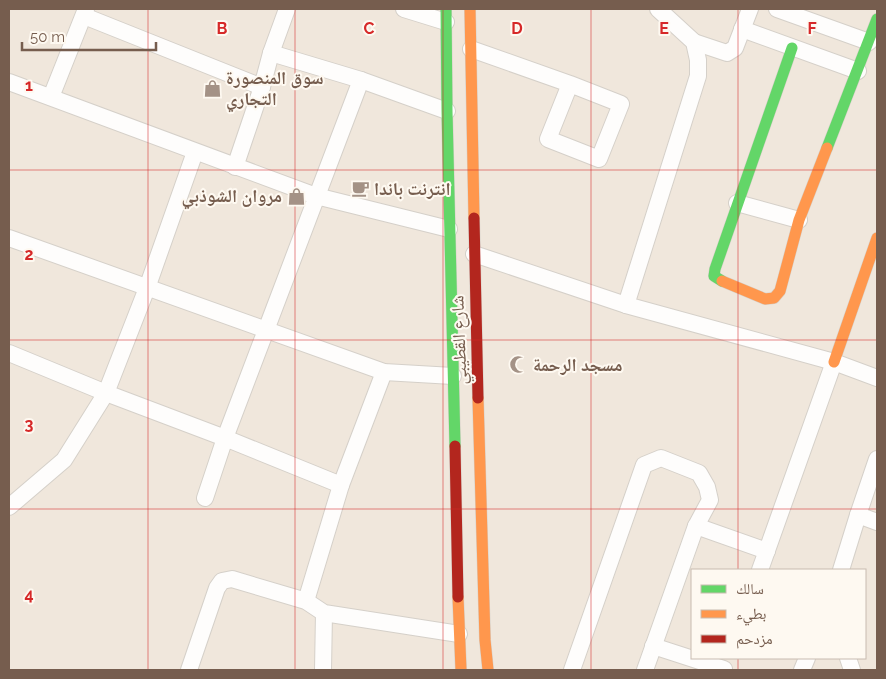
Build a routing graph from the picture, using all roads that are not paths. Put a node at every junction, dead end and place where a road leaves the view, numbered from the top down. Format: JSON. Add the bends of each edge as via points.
{"nodes":[{"id":1,"x":287,"y":9,"type":"edge"},
{"id":2,"x":404,"y":9,"type":"edge"},
{"id":3,"x":470,"y":9,"type":"edge"},
{"id":4,"x":658,"y":9,"type":"edge"},
{"id":5,"x":750,"y":9,"type":"edge"},
{"id":6,"x":777,"y":9,"type":"edge"},
{"id":7,"x":85,"y":12,"type":"edge"},
{"id":8,"x":446,"y":15,"type":"edge"},
{"id":9,"x":877,"y":19,"type":"edge"},
{"id":10,"x":742,"y":30,"type":"junction"},
{"id":11,"x":694,"y":42,"type":"junction"},
{"id":12,"x":869,"y":42,"type":"junction"},
{"id":13,"x":792,"y":48,"type":"junction"},
{"id":14,"x":471,"y":49,"type":"junction"},
{"id":15,"x":271,"y":52,"type":"junction"},
{"id":16,"x":858,"y":71,"type":"junction"},
{"id":17,"x":361,"y":80,"type":"junction"},
{"id":18,"x":9,"y":82,"type":"edge"},
{"id":19,"x":570,"y":84,"type":"junction"},
{"id":20,"x":262,"y":88,"type":"junction"},
{"id":21,"x":51,"y":97,"type":"junction"},
{"id":22,"x":446,"y":111,"type":"junction"},
{"id":23,"x":195,"y":152,"type":"junction"},
{"id":24,"x":235,"y":167,"type":"junction"},
{"id":25,"x":316,"y":196,"type":"junction"},
{"id":26,"x":738,"y":203,"type":"junction"},
{"id":27,"x":799,"y":220,"type":"junction"},
{"id":28,"x":449,"y":229,"type":"junction"},
{"id":29,"x":9,"y":238,"type":"edge"},
{"id":30,"x":877,"y":238,"type":"edge"},
{"id":31,"x":474,"y":254,"type":"junction"},
{"id":32,"x":147,"y":288,"type":"junction"},
{"id":33,"x":626,"y":305,"type":"junction"},
{"id":34,"x":266,"y":330,"type":"junction"},
{"id":35,"x":9,"y":353,"type":"edge"},
{"id":36,"x":834,"y":362,"type":"junction"},
{"id":37,"x":384,"y":372,"type":"junction"},
{"id":38,"x":453,"y":376,"type":"junction"},
{"id":39,"x":877,"y":378,"type":"edge"},
{"id":40,"x":106,"y":393,"type":"junction"},
{"id":41,"x":225,"y":438,"type":"junction"},
{"id":42,"x":877,"y":459,"type":"edge"},
{"id":43,"x":341,"y":485,"type":"junction"},
{"id":44,"x":205,"y":498,"type":"dead end"},
{"id":45,"x":9,"y":507,"type":"edge"},
{"id":46,"x":858,"y":515,"type":"junction"},
{"id":47,"x":877,"y":522,"type":"edge"},
{"id":48,"x":696,"y":526,"type":"junction"},
{"id":49,"x":766,"y":551,"type":"junction"},
{"id":50,"x":760,"y":569,"type":"edge"},
{"id":51,"x":842,"y":569,"type":"edge"},
{"id":52,"x":306,"y":601,"type":"junction"},
{"id":53,"x":324,"y":613,"type":"junction"},
{"id":54,"x":459,"y":634,"type":"junction"},
{"id":55,"x":653,"y":646,"type":"junction"},
{"id":56,"x":691,"y":657,"type":"edge"},
{"id":57,"x":700,"y":659,"type":"edge"},
{"id":58,"x":725,"y":666,"type":"edge"},
{"id":59,"x":189,"y":670,"type":"edge"},
{"id":60,"x":323,"y":670,"type":"edge"},
{"id":61,"x":461,"y":670,"type":"edge"},
{"id":62,"x":488,"y":670,"type":"edge"},
{"id":63,"x":572,"y":670,"type":"edge"},
{"id":64,"x":645,"y":670,"type":"edge"}],
"edges":[{"from":1,"to":15,"type":"street"},
{"from":2,"to":8,"type":"street"},
{"from":3,"to":14,"type":"main road","name":"شارع القطيبي"},
{"from":4,"to":11,"type":"street"},
{"from":5,"to":10,"type":"street"},
{"from":6,"to":12,"type":"street"},
{"from":7,"to":20,"type":"street"},
{"from":7,"to":21,"type":"street"},
{"from":8,"to":22,"type":"main road","name":"شارع القطيبي"},
{"from":9,"to":12,"type":"main road"},
{"from":10,"to":11,"type":"street","via":[[736,48],[728,53]]},
{"from":10,"to":13,"type":"street"},
{"from":11,"to":33,"type":"street","via":[[698,76]]},
{"from":12,"to":16,"type":"main road"},
{"from":13,"to":16,"type":"street"},
{"from":13,"to":26,"type":"main road"},
{"from":14,"to":19,"type":"street"},
{"from":14,"to":31,"type":"main road","name":"شارع القطيبي"},
{"from":15,"to":17,"type":"street"},
{"from":15,"to":20,"type":"street"},
{"from":16,"to":27,"type":"main road"},
{"from":17,"to":22,"type":"street"},
{"from":17,"to":25,"type":"street"},
{"from":18,"to":21,"type":"street"},
{"from":19,"to":19,"type":"street","via":[[548,139],[599,159],[621,104]]},
{"from":20,"to":24,"type":"street"},
{"from":21,"to":23,"type":"street"},
{"from":22,"to":28,"type":"main road","name":"شارع القطيبي"},
{"from":23,"to":24,"type":"street"},
{"from":23,"to":32,"type":"street"},
{"from":24,"to":25,"type":"street"},
{"from":25,"to":28,"type":"street"},
{"from":25,"to":34,"type":"street"},
{"from":26,"to":27,"type":"street"},
{"from":26,"to":27,"type":"main road","via":[[714,276],[765,298],[774,298],[780,291]]},
{"from":28,"to":38,"type":"main road","name":"شارع القطيبي"},
{"from":29,"to":32,"type":"street"},
{"from":30,"to":36,"type":"main road"},
{"from":31,"to":33,"type":"street"},
{"from":31,"to":62,"type":"main road","name":"شارع القطيبي"},
{"from":32,"to":34,"type":"street"},
{"from":32,"to":40,"type":"street"},
{"from":33,"to":36,"type":"street"},
{"from":34,"to":37,"type":"street"},
{"from":34,"to":41,"type":"street"},
{"from":35,"to":40,"type":"street"},
{"from":36,"to":39,"type":"street"},
{"from":36,"to":49,"type":"street"},
{"from":37,"to":38,"type":"street"},
{"from":37,"to":43,"type":"street"},
{"from":38,"to":54,"type":"main road","name":"شارع القطيبي"},
{"from":40,"to":41,"type":"street"},
{"from":40,"to":45,"type":"street","via":[[64,460]]},
{"from":41,"to":43,"type":"street"},
{"from":41,"to":44,"type":"street"},
{"from":42,"to":46,"type":"street"},
{"from":43,"to":52,"type":"street"},
{"from":46,"to":47,"type":"street"},
{"from":46,"to":51,"type":"street"},
{"from":48,"to":49,"type":"street"},
{"from":48,"to":55,"type":"street"},
{"from":48,"to":63,"type":"street","via":[[710,500],[699,473],[661,458],[644,465]]},
{"from":49,"to":50,"type":"street"},
{"from":52,"to":53,"type":"street"},
{"from":52,"to":59,"type":"street","via":[[232,579],[222,581]]},
{"from":53,"to":54,"type":"street"},
{"from":53,"to":60,"type":"street"},
{"from":54,"to":61,"type":"main road","name":"شارع القطيبي"},
{"from":55,"to":56,"type":"street"},
{"from":55,"to":64,"type":"street"},
{"from":57,"to":58,"type":"street"}]}
